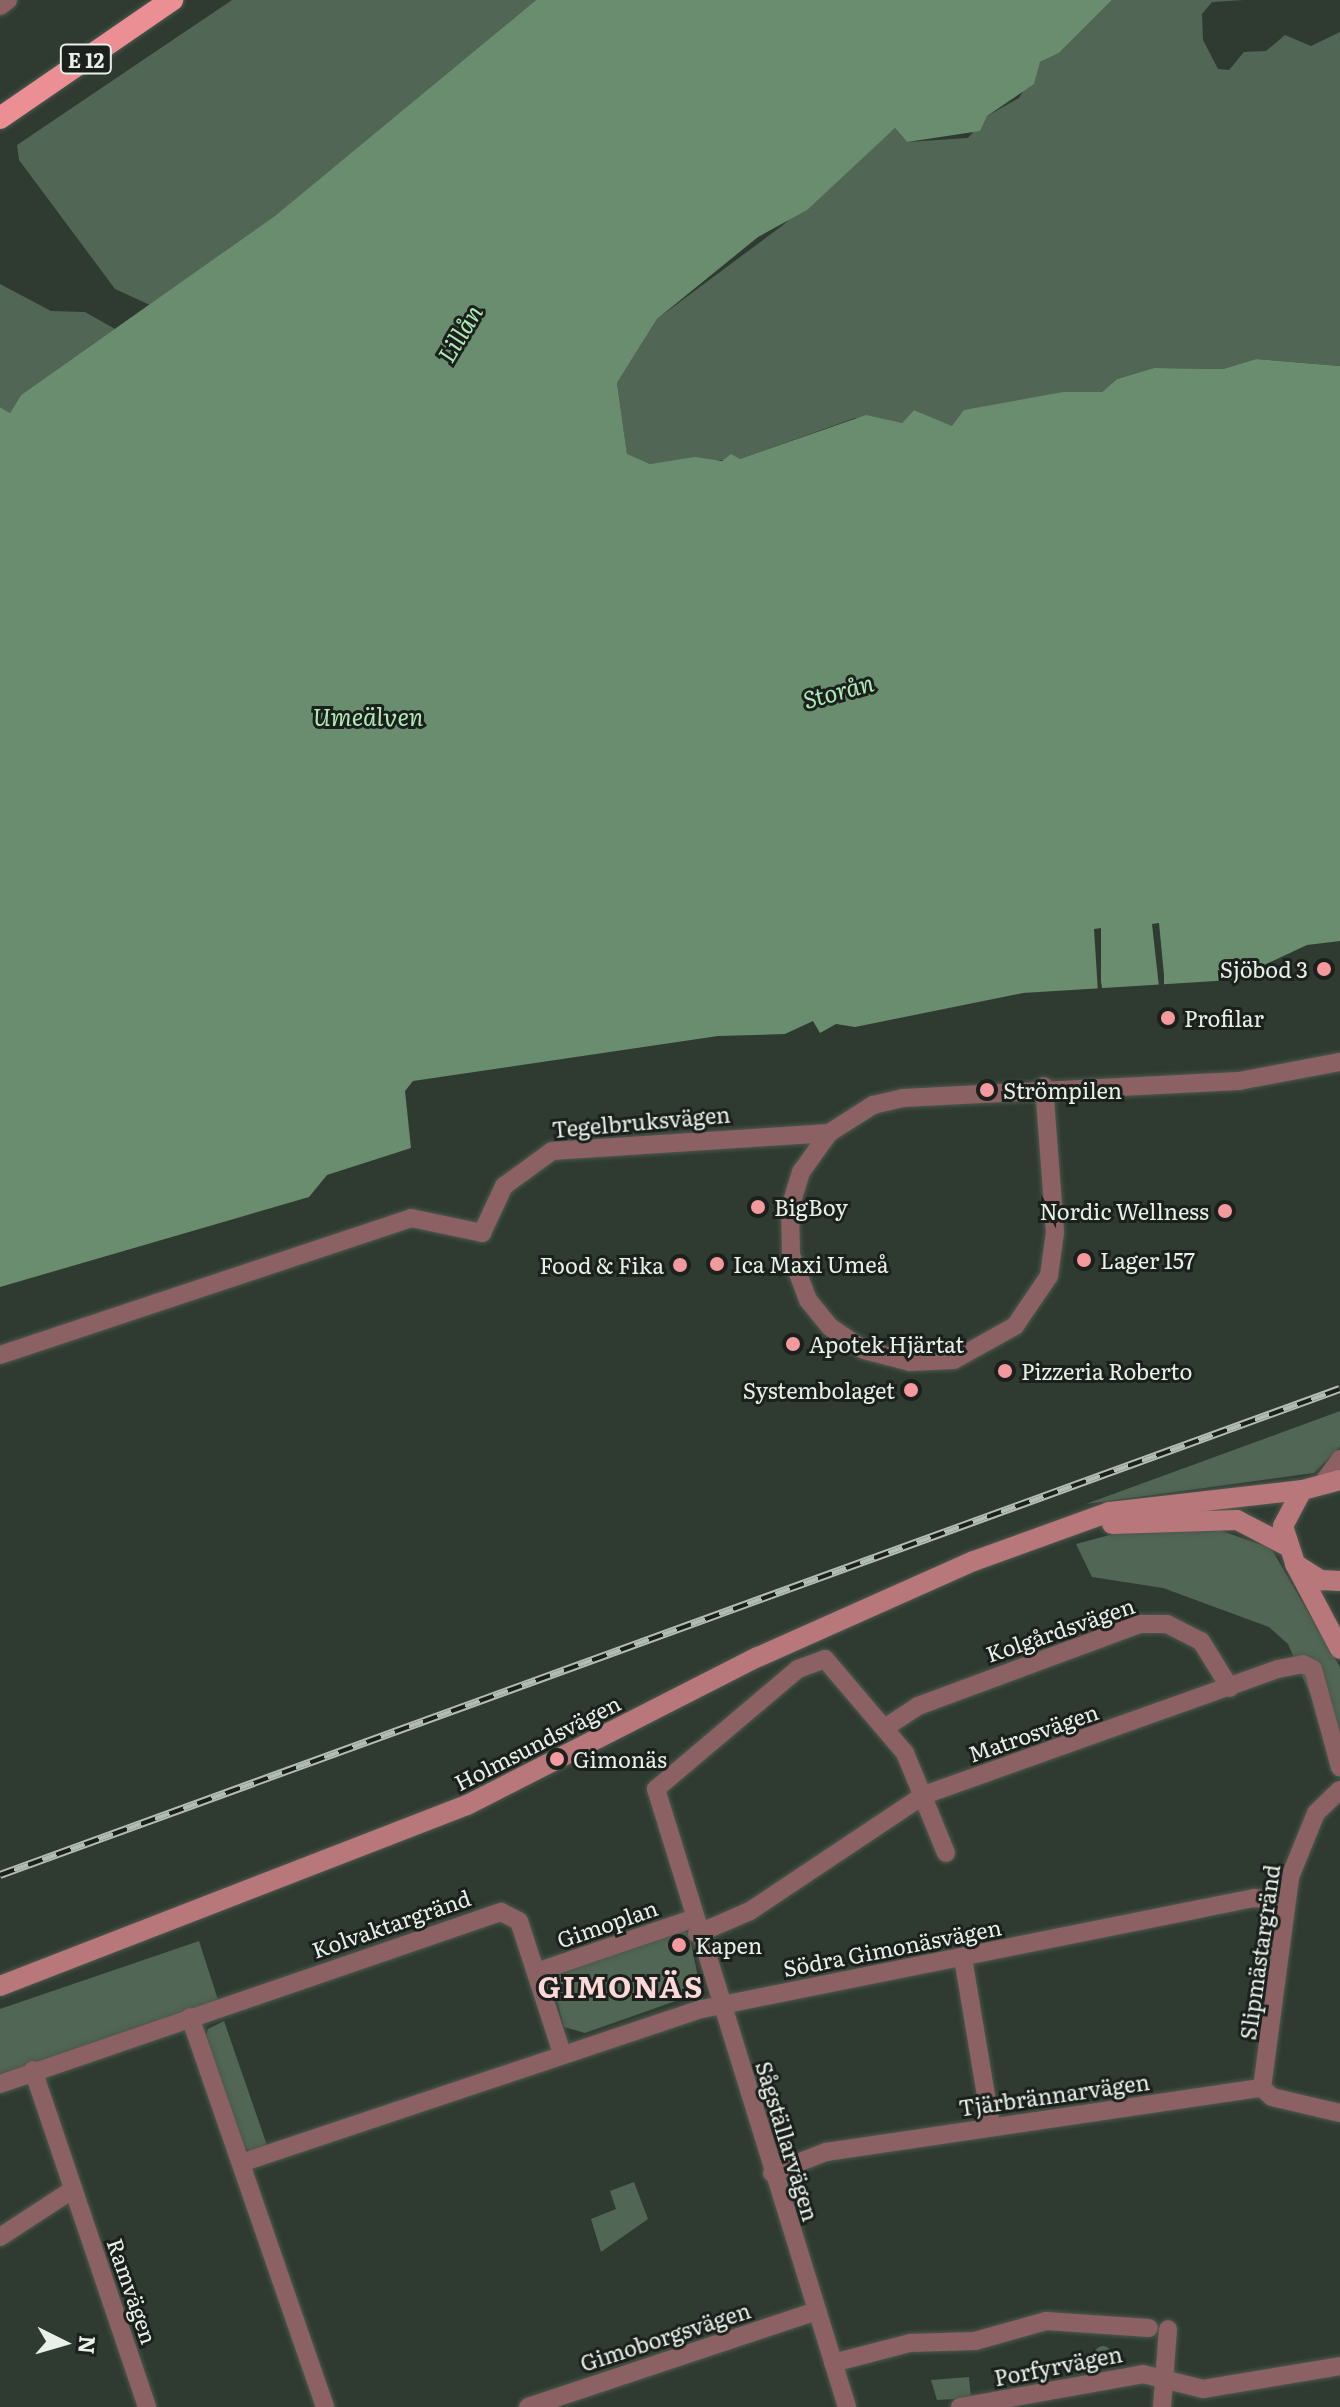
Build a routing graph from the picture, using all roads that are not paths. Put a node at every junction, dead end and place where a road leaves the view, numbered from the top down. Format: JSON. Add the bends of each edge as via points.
{"nodes":[{"id":1,"x":8,"y":0,"type":"edge"},
{"id":2,"x":172,"y":0,"type":"edge"},
{"id":3,"x":0,"y":6,"type":"edge"},
{"id":4,"x":0,"y":118,"type":"edge"},
{"id":5,"x":1340,"y":1062,"type":"edge"},
{"id":6,"x":1044,"y":1086,"type":"junction"},
{"id":7,"x":829,"y":1133,"type":"junction"},
{"id":8,"x":0,"y":1355,"type":"edge"},
{"id":9,"x":1340,"y":1459,"type":"edge"},
{"id":10,"x":1332,"y":1480,"type":"edge"},
{"id":11,"x":1302,"y":1490,"type":"junction"},
{"id":12,"x":1087,"y":1524,"type":"junction"},
{"id":13,"x":1285,"y":1545,"type":"junction"},
{"id":14,"x":1295,"y":1564,"type":"junction"},
{"id":15,"x":1340,"y":1581,"type":"edge"},
{"id":16,"x":1340,"y":1649,"type":"edge"},
{"id":17,"x":1230,"y":1688,"type":"junction"},
{"id":18,"x":886,"y":1727,"type":"junction"},
{"id":19,"x":1340,"y":1767,"type":"edge"},
{"id":20,"x":1340,"y":1790,"type":"edge"},
{"id":21,"x":924,"y":1795,"type":"junction"},
{"id":22,"x":946,"y":1853,"type":"dead end"},
{"id":23,"x":1286,"y":1902,"type":"junction"},
{"id":24,"x":695,"y":1926,"type":"junction"},
{"id":25,"x":963,"y":1958,"type":"junction"},
{"id":26,"x":536,"y":1972,"type":"junction"},
{"id":27,"x":0,"y":1986,"type":"edge"},
{"id":28,"x":720,"y":2006,"type":"junction"},
{"id":29,"x":190,"y":2017,"type":"junction"},
{"id":30,"x":562,"y":2053,"type":"junction"},
{"id":31,"x":33,"y":2070,"type":"junction"},
{"id":32,"x":0,"y":2084,"type":"edge"},
{"id":33,"x":1262,"y":2088,"type":"junction"},
{"id":34,"x":1340,"y":2113,"type":"edge"},
{"id":35,"x":991,"y":2126,"type":"junction"},
{"id":36,"x":241,"y":2163,"type":"junction"},
{"id":37,"x":772,"y":2173,"type":"junction"},
{"id":38,"x":72,"y":2190,"type":"junction"},
{"id":39,"x":0,"y":2237,"type":"edge"},
{"id":40,"x":817,"y":2311,"type":"junction"},
{"id":41,"x":833,"y":2363,"type":"junction"},
{"id":42,"x":1340,"y":2366,"type":"edge"},
{"id":43,"x":1164,"y":2375,"type":"junction"},
{"id":44,"x":147,"y":2407,"type":"edge"},
{"id":45,"x":325,"y":2407,"type":"edge"},
{"id":46,"x":528,"y":2407,"type":"edge"},
{"id":47,"x":847,"y":2407,"type":"edge"},
{"id":48,"x":960,"y":2407,"type":"edge"},
{"id":49,"x":1162,"y":2407,"type":"edge"}],
"edges":[{"from":1,"to":3,"type":"street"},
{"from":2,"to":4,"type":"highway","number":"E 12"},
{"from":5,"to":6,"type":"street","name":"Tegelbruksvägen","via":[[1239,1081]]},
{"from":6,"to":7,"type":"street","name":"Tegelbruksvägen","via":[[880,1103]]},
{"from":6,"to":7,"type":"street","via":[[1055,1232],[1049,1276],[1015,1326],[954,1360],[910,1362],[872,1353],[830,1327],[808,1300],[791,1255],[789,1219],[801,1172]]},
{"from":7,"to":8,"type":"street","name":"Tegelbruksvägen","via":[[552,1151],[504,1186],[482,1233],[411,1218]]},
{"from":9,"to":10,"type":"street"},
{"from":10,"to":11,"type":"main road","name":"Holmsundsvägen"},
{"from":11,"to":12,"type":"main road","name":"Holmsundsvägen","via":[[1185,1499],[1109,1512]]},
{"from":11,"to":13,"type":"main road","via":[[1289,1505]]},
{"from":12,"to":13,"type":"main road","name":"Holmsundsvägen","via":[[1237,1520]]},
{"from":12,"to":27,"type":"main road","name":"Holmsundsvägen","via":[[865,1606],[467,1805]]},
{"from":13,"to":14,"type":"main road"},
{"from":14,"to":15,"type":"main road","via":[[1321,1580]]},
{"from":14,"to":16,"type":"main road"},
{"from":17,"to":18,"type":"street","name":"Kolgårdsvägen","via":[[1201,1641],[1167,1624],[1140,1624],[918,1706]]},
{"from":17,"to":19,"type":"street","name":"Matrosvägen","via":[[1303,1664],[1313,1669]]},
{"from":17,"to":21,"type":"street","name":"Matrosvägen"},
{"from":18,"to":21,"type":"street","name":"Sågställarvägen"},
{"from":18,"to":24,"type":"street","name":"Sågställarvägen","via":[[834,1663],[809,1661],[660,1780],[655,1797]]},
{"from":20,"to":23,"type":"street","name":"Slipmästargränd","via":[[1307,1830]]},
{"from":21,"to":22,"type":"street","name":"Sågställarvägen"},
{"from":21,"to":24,"type":"street","name":"Matrosvägen","via":[[750,1911]]},
{"from":23,"to":25,"type":"street","name":"Södra Gimonäsvägen","via":[[1254,1898]]},
{"from":23,"to":33,"type":"street","name":"Slipmästargränd"},
{"from":24,"to":26,"type":"street","name":"Gimoplan"},
{"from":24,"to":28,"type":"street","name":"Sågställarvägen"},
{"from":25,"to":28,"type":"street","name":"Södra Gimonäsvägen"},
{"from":25,"to":35,"type":"street"},
{"from":26,"to":29,"type":"street","name":"Kolvaktargränd","via":[[519,1921],[501,1912]]},
{"from":26,"to":30,"type":"street","name":"Kolvaktargränd"},
{"from":28,"to":30,"type":"street","name":"Södra Gimonäsvägen"},
{"from":28,"to":37,"type":"street","name":"Sågställarvägen"},
{"from":29,"to":31,"type":"street","name":"Kolvaktargränd"},
{"from":29,"to":36,"type":"street"},
{"from":30,"to":36,"type":"street","name":"Södra Gimonäsvägen"},
{"from":31,"to":32,"type":"street","name":"Kolvaktargränd"},
{"from":31,"to":38,"type":"street","name":"Ramvägen"},
{"from":33,"to":34,"type":"street","via":[[1272,2097]]},
{"from":33,"to":35,"type":"street","name":"Tjärbrännarvägen"},
{"from":35,"to":37,"type":"street","name":"Tjärbrännarvägen","via":[[826,2152]]},
{"from":36,"to":45,"type":"street"},
{"from":37,"to":40,"type":"street","name":"Sågställarvägen"},
{"from":38,"to":39,"type":"street"},
{"from":38,"to":44,"type":"street","name":"Ramvägen"},
{"from":40,"to":41,"type":"street","name":"Sågställarvägen"},
{"from":40,"to":46,"type":"street","name":"Gimoborgsvägen"},
{"from":41,"to":43,"type":"street","via":[[1046,2321],[1158,2329]]},
{"from":41,"to":47,"type":"street","name":"Sågställarvägen"},
{"from":42,"to":43,"type":"street","name":"Porfyrvägen","via":[[1203,2389]]},
{"from":43,"to":48,"type":"street","name":"Porfyrvägen"},
{"from":43,"to":49,"type":"street"}]}
